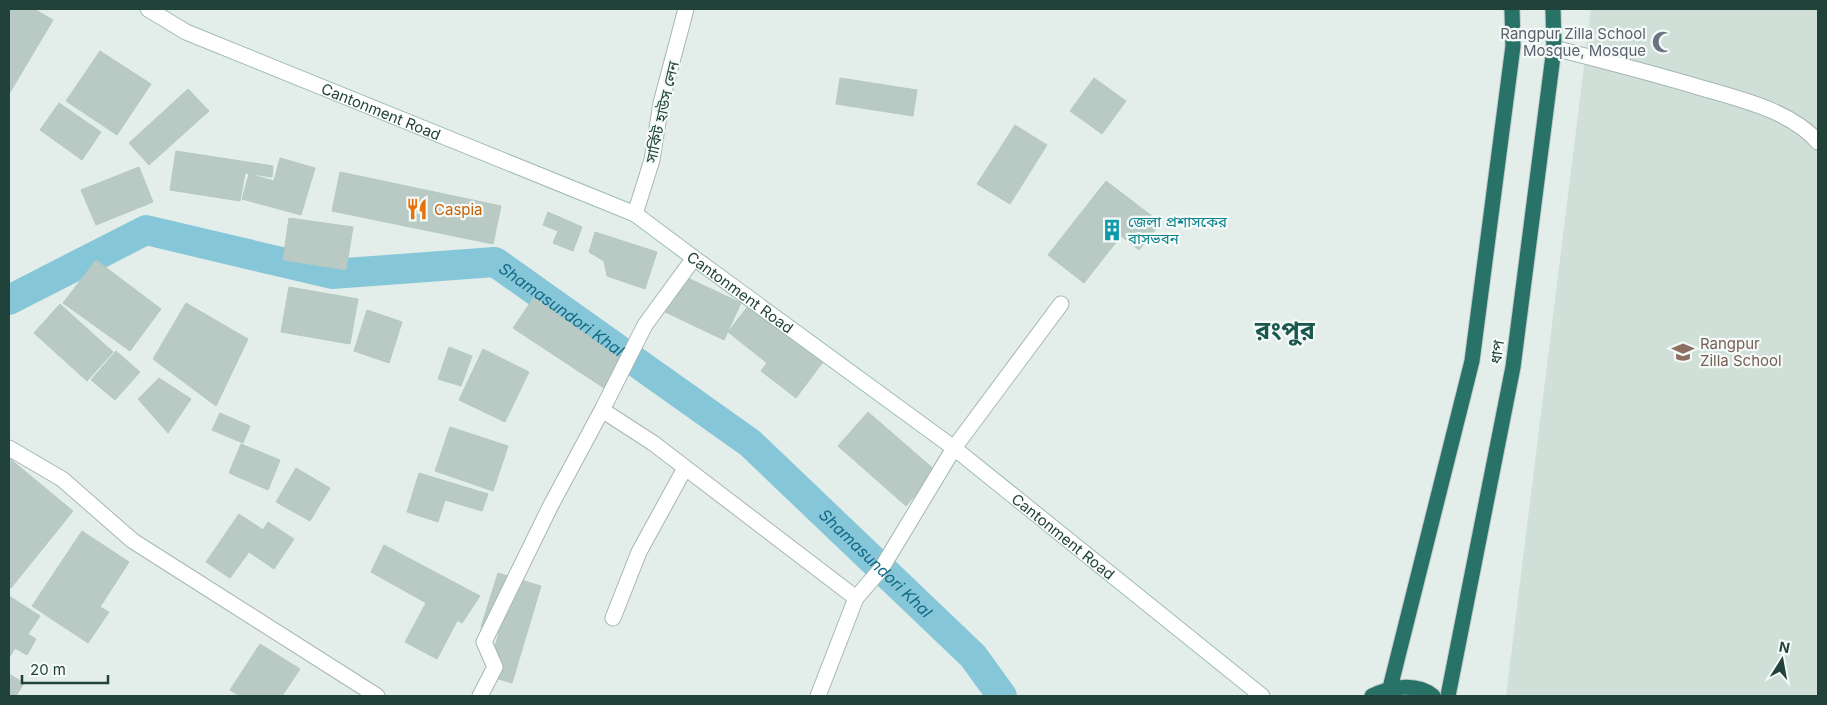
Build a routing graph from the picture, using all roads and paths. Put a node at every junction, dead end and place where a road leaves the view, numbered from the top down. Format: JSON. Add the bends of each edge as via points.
{"nodes":[{"id":1,"x":148,"y":9,"type":"edge"},
{"id":2,"x":686,"y":9,"type":"edge"},
{"id":3,"x":1512,"y":9,"type":"edge"},
{"id":4,"x":1553,"y":9,"type":"edge"},
{"id":5,"x":1554,"y":48,"type":"junction"},
{"id":6,"x":1818,"y":142,"type":"edge"},
{"id":7,"x":635,"y":214,"type":"junction"},
{"id":8,"x":694,"y":258,"type":"junction"},
{"id":9,"x":1061,"y":304,"type":"dead end"},
{"id":10,"x":602,"y":410,"type":"junction"},
{"id":11,"x":9,"y":448,"type":"edge"},
{"id":12,"x":954,"y":448,"type":"junction"},
{"id":13,"x":685,"y":468,"type":"junction"},
{"id":14,"x":856,"y":598,"type":"junction"},
{"id":15,"x":613,"y":618,"type":"dead end"},
{"id":16,"x":1390,"y":688,"type":"junction"},
{"id":17,"x":376,"y":696,"type":"edge"},
{"id":18,"x":480,"y":696,"type":"edge"},
{"id":19,"x":818,"y":696,"type":"edge"},
{"id":20,"x":1262,"y":696,"type":"edge"},
{"id":21,"x":1372,"y":696,"type":"edge"},
{"id":22,"x":1433,"y":696,"type":"edge"},
{"id":23,"x":1448,"y":696,"type":"edge"}],
"edges":[{"from":1,"to":7,"type":"street","name":"Cantonment Road","via":[[186,32]]},
{"from":2,"to":7,"type":"street","name":"সার্কিট হাউস লেন","via":[[661,103],[652,160]]},
{"from":3,"to":16,"type":"highway","name":"ধাপ","via":[[1513,46],[1472,361]]},
{"from":4,"to":5,"type":"highway","name":"ধাপ"},
{"from":5,"to":6,"type":"street","via":[[1762,106],[1794,123]]},
{"from":5,"to":23,"type":"highway","name":"ধাপ","via":[[1513,367]]},
{"from":7,"to":8,"type":"street","name":"Cantonment Road"},
{"from":8,"to":10,"type":"street","via":[[645,325]]},
{"from":8,"to":12,"type":"street","name":"Cantonment Road"},
{"from":9,"to":12,"type":"street"},
{"from":10,"to":13,"type":"street"},
{"from":10,"to":18,"type":"street","via":[[484,642],[495,667]]},
{"from":11,"to":17,"type":"street","via":[[62,479],[133,541]]},
{"from":12,"to":14,"type":"street","via":[[881,569]]},
{"from":12,"to":20,"type":"street","name":"Cantonment Road"},
{"from":13,"to":14,"type":"street"},
{"from":13,"to":15,"type":"street","via":[[639,552]]},
{"from":14,"to":19,"type":"street"},
{"from":16,"to":21,"type":"highway"},
{"from":16,"to":22,"type":"highway","via":[[1410,687]]}]}
